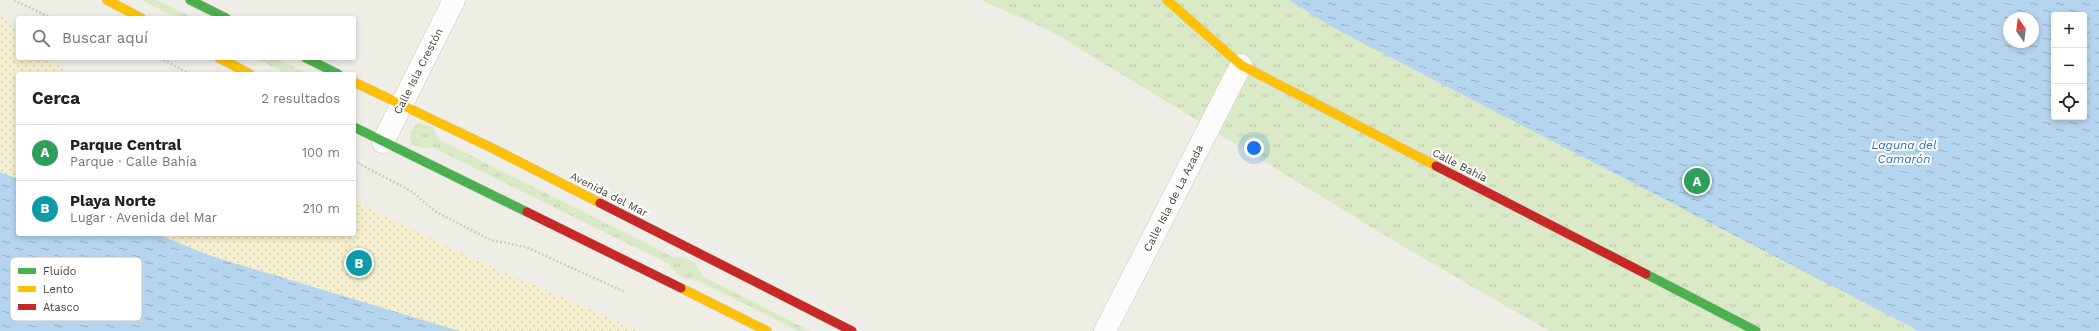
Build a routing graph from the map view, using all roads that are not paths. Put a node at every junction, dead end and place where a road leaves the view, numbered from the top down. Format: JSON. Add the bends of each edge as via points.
{"nodes":[{"id":1,"x":107,"y":0,"type":"edge"},
{"id":2,"x":190,"y":0,"type":"edge"},
{"id":3,"x":454,"y":0,"type":"edge"},
{"id":4,"x":1167,"y":0,"type":"edge"},
{"id":5,"x":137,"y":16,"type":"edge"},
{"id":6,"x":222,"y":16,"type":"edge"},
{"id":7,"x":223,"y":60,"type":"edge"},
{"id":8,"x":310,"y":60,"type":"edge"},
{"id":9,"x":1241,"y":65,"type":"junction"},
{"id":10,"x":246,"y":72,"type":"edge"},
{"id":11,"x":334,"y":72,"type":"edge"},
{"id":12,"x":356,"y":83,"type":"edge"},
{"id":13,"x":400,"y":105,"type":"junction"},
{"id":14,"x":356,"y":128,"type":"edge"},
{"id":15,"x":383,"y":142,"type":"junction"},
{"id":16,"x":767,"y":331,"type":"edge"},
{"id":17,"x":852,"y":331,"type":"edge"},
{"id":18,"x":1105,"y":331,"type":"edge"},
{"id":19,"x":1756,"y":331,"type":"edge"}],
"edges":[{"from":1,"to":5,"type":"main road"},
{"from":2,"to":6,"type":"main road"},
{"from":3,"to":13,"type":"street","name":"Calle Isla Crestón"},
{"from":4,"to":9,"type":"main road","name":"Calle Bahía"},
{"from":7,"to":10,"type":"main road"},
{"from":8,"to":11,"type":"main road"},
{"from":9,"to":18,"type":"street","name":"Calle Isla de La Azada"},
{"from":9,"to":19,"type":"main road","name":"Calle Bahía"},
{"from":12,"to":13,"type":"main road","name":"Avenida del Mar"},
{"from":13,"to":15,"type":"street","name":"Calle Isla Crestón"},
{"from":13,"to":17,"type":"main road","name":"Avenida del Mar","via":[[494,149]]},
{"from":14,"to":15,"type":"main road"},
{"from":15,"to":16,"type":"main road"}]}
